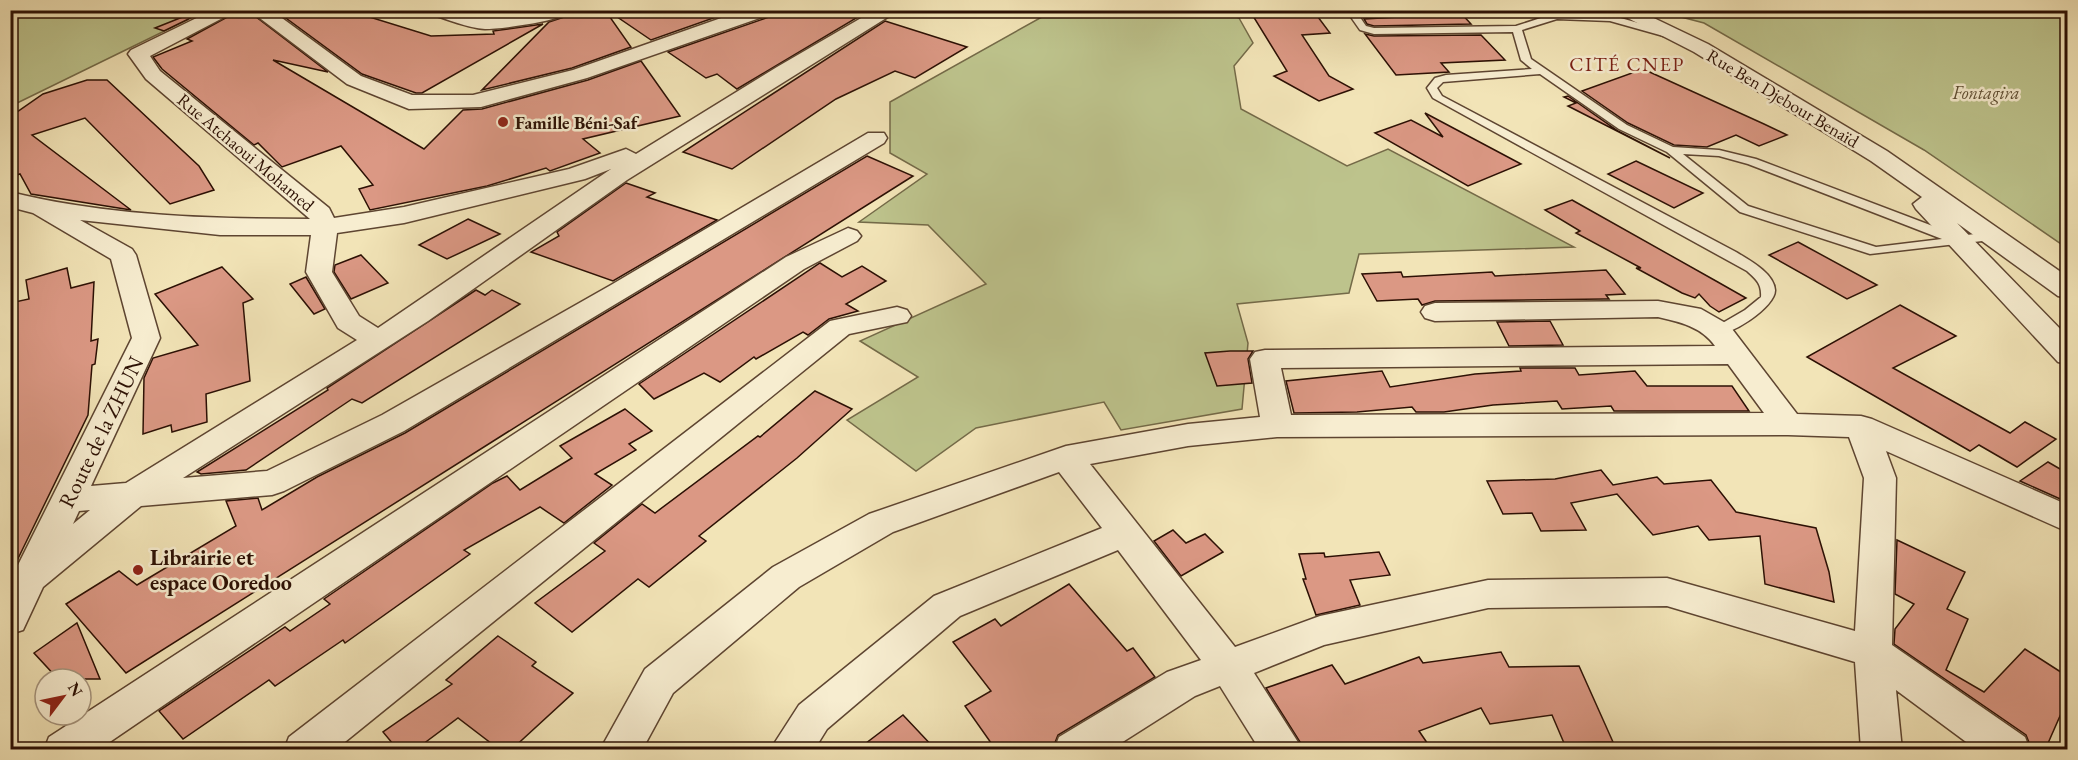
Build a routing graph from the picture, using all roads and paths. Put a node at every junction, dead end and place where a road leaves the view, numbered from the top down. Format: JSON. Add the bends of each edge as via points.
{"nodes":[{"id":1,"x":258,"y":10,"type":"edge"},
{"id":2,"x":437,"y":10,"type":"edge"},
{"id":3,"x":563,"y":10,"type":"edge"},
{"id":4,"x":764,"y":10,"type":"edge"},
{"id":5,"x":890,"y":10,"type":"edge"},
{"id":6,"x":1350,"y":10,"type":"edge"},
{"id":7,"x":225,"y":11,"type":"edge"},
{"id":8,"x":1620,"y":14,"type":"edge"},
{"id":9,"x":1517,"y":29,"type":"junction"},
{"id":10,"x":1542,"y":71,"type":"junction"},
{"id":11,"x":683,"y":135,"type":"junction"},
{"id":12,"x":876,"y":138,"type":"dead end"},
{"id":13,"x":1671,"y":150,"type":"junction"},
{"id":14,"x":1921,"y":193,"type":"junction"},
{"id":15,"x":10,"y":199,"type":"edge"},
{"id":16,"x":42,"y":208,"type":"junction"},
{"id":17,"x":325,"y":227,"type":"junction"},
{"id":18,"x":848,"y":236,"type":"dead end"},
{"id":19,"x":1991,"y":236,"type":"junction"},
{"id":20,"x":1960,"y":241,"type":"junction"},
{"id":21,"x":2067,"y":290,"type":"edge"},
{"id":22,"x":1435,"y":312,"type":"dead end"},
{"id":23,"x":897,"y":316,"type":"dead end"},
{"id":24,"x":1719,"y":331,"type":"junction"},
{"id":25,"x":378,"y":340,"type":"junction"},
{"id":26,"x":2067,"y":354,"type":"edge"},
{"id":27,"x":1738,"y":355,"type":"junction"},
{"id":28,"x":1788,"y":424,"type":"junction"},
{"id":29,"x":1277,"y":426,"type":"junction"},
{"id":30,"x":1862,"y":427,"type":"junction"},
{"id":31,"x":1066,"y":456,"type":"junction"},
{"id":32,"x":132,"y":495,"type":"junction"},
{"id":33,"x":68,"y":500,"type":"junction"},
{"id":34,"x":2067,"y":519,"type":"edge"},
{"id":35,"x":1126,"y":532,"type":"junction"},
{"id":36,"x":30,"y":578,"type":"junction"},
{"id":37,"x":10,"y":619,"type":"edge"},
{"id":38,"x":1873,"y":652,"type":"junction"},
{"id":39,"x":1228,"y":666,"type":"junction"},
{"id":40,"x":64,"y":750,"type":"edge"},
{"id":41,"x":304,"y":750,"type":"edge"},
{"id":42,"x":620,"y":750,"type":"edge"},
{"id":43,"x":790,"y":750,"type":"edge"},
{"id":44,"x":1074,"y":750,"type":"edge"},
{"id":45,"x":1283,"y":750,"type":"edge"},
{"id":46,"x":1882,"y":750,"type":"edge"},
{"id":47,"x":2010,"y":750,"type":"edge"}],
"edges":[{"from":1,"to":4,"type":"street","via":[[354,80],[409,102],[473,102],[580,74]]},
{"from":2,"to":3,"type":"street","via":[[485,22]]},
{"from":5,"to":11,"type":"street"},
{"from":6,"to":9,"type":"lane","via":[[1363,28],[1374,31]]},
{"from":7,"to":17,"type":"street","name":"Rue Atchaoui Mohamed","via":[[138,54],[153,75],[320,213]]},
{"from":8,"to":9,"type":"lane","via":[[1556,16]]},
{"from":8,"to":14,"type":"street","name":"Rue Ben Djebour Benaïd","via":[[1701,48],[1879,156]]},
{"from":9,"to":10,"type":"lane","via":[[1526,60]]},
{"from":10,"to":13,"type":"lane","via":[[1623,127]]},
{"from":10,"to":24,"type":"lane","via":[[1446,78],[1432,88],[1438,98],[1759,274],[1767,284],[1766,303]]},
{"from":11,"to":17,"type":"street","via":[[577,174],[404,215]]},
{"from":11,"to":25,"type":"street"},
{"from":12,"to":32,"type":"street","via":[[393,423],[272,483]]},
{"from":13,"to":20,"type":"lane","via":[[1719,153],[1752,161]]},
{"from":13,"to":20,"type":"lane","via":[[1744,209],[1875,251]]},
{"from":14,"to":19,"type":"street"},
{"from":14,"to":20,"type":"street"},
{"from":15,"to":16,"type":"street","name":"Route de la ZHUN"},
{"from":16,"to":17,"type":"street","via":[[220,227]]},
{"from":16,"to":33,"type":"street","name":"Route de la ZHUN","via":[[123,255],[146,338]]},
{"from":17,"to":25,"type":"street","name":"Rue Atchaoui Mohamed","via":[[320,272],[348,322]]},
{"from":18,"to":40,"type":"street","via":[[795,263]]},
{"from":19,"to":20,"type":"lane"},
{"from":19,"to":21,"type":"street"},
{"from":20,"to":26,"type":"street"},
{"from":22,"to":24,"type":"street","via":[[1668,310],[1702,319]]},
{"from":23,"to":41,"type":"street","via":[[840,327]]},
{"from":24,"to":27,"type":"street"},
{"from":25,"to":32,"type":"street"},
{"from":27,"to":28,"type":"street"},
{"from":27,"to":29,"type":"street","via":[[1265,359]]},
{"from":28,"to":29,"type":"street"},
{"from":28,"to":30,"type":"street"},
{"from":29,"to":31,"type":"street","via":[[1188,435]]},
{"from":30,"to":34,"type":"street"},
{"from":30,"to":38,"type":"street","via":[[1880,478]]},
{"from":31,"to":35,"type":"street"},
{"from":31,"to":42,"type":"street","via":[[881,523],[786,577],[659,681]]},
{"from":32,"to":33,"type":"street"},
{"from":32,"to":36,"type":"street"},
{"from":33,"to":36,"type":"street","name":"Route de la ZHUN"},
{"from":35,"to":39,"type":"street"},
{"from":35,"to":43,"type":"street","via":[[947,606],[813,717]]},
{"from":36,"to":37,"type":"street","name":"Route de la ZHUN"},
{"from":38,"to":39,"type":"street","via":[[1667,592],[1488,594],[1320,631]]},
{"from":38,"to":46,"type":"street"},
{"from":38,"to":47,"type":"street"},
{"from":39,"to":44,"type":"street","via":[[1181,684]]},
{"from":39,"to":45,"type":"street"}]}
